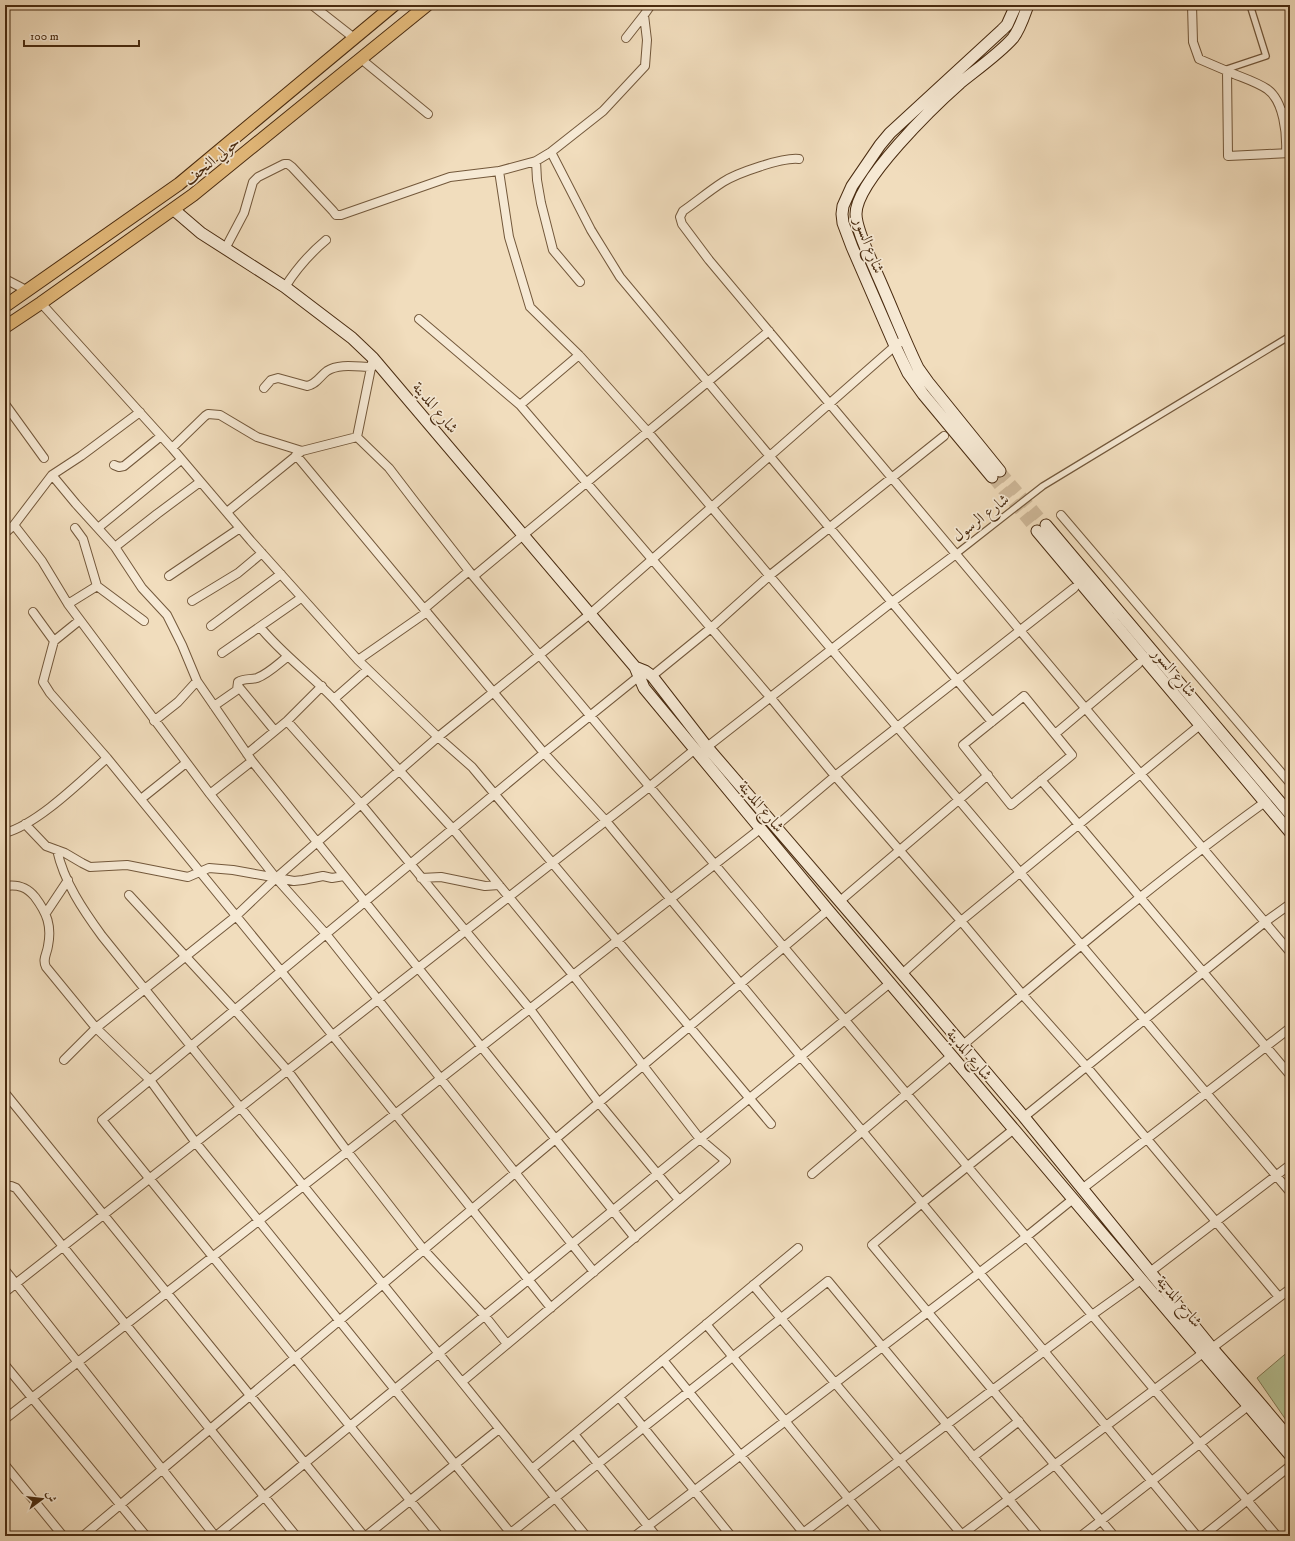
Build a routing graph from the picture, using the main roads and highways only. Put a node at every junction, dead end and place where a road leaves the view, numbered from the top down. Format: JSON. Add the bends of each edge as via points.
{"nodes":[{"id":1,"x":394,"y":5,"type":"edge"},
{"id":2,"x":427,"y":5,"type":"edge"},
{"id":3,"x":1016,"y":5,"type":"edge"},
{"id":4,"x":1028,"y":5,"type":"edge"},
{"id":5,"x":373,"y":23,"type":"junction"},
{"id":6,"x":386,"y":39,"type":"junction"},
{"id":7,"x":352,"y":41,"type":"junction"},
{"id":8,"x":361,"y":59,"type":"junction"},
{"id":9,"x":174,"y":209,"type":"junction"},
{"id":10,"x":46,"y":278,"type":"junction"},
{"id":11,"x":28,"y":291,"type":"junction"},
{"id":12,"x":56,"y":292,"type":"junction"},
{"id":13,"x":41,"y":303,"type":"junction"},
{"id":14,"x":5,"y":306,"type":"edge"},
{"id":15,"x":5,"y":327,"type":"edge"},
{"id":16,"x":642,"y":673,"type":"junction"},
{"id":17,"x":1290,"y":814,"type":"edge"},
{"id":18,"x":1290,"y":832,"type":"edge"},
{"id":19,"x":1207,"y":1351,"type":"junction"},
{"id":20,"x":1290,"y":1439,"type":"edge"},
{"id":21,"x":1290,"y":1455,"type":"edge"}],
"edges":[{"from":1,"to":5,"type":"main road"},
{"from":2,"to":6,"type":"main road","name":"حولي النجف"},
{"from":3,"to":4,"type":"main road","name":"شارع السور","via":[[1007,25],[890,133],[852,186],[843,206],[843,223],[852,247],[908,372],[996,474],[918,368],[870,256],[856,213],[859,202],[889,155],[954,89],[1012,38]]},
{"from":5,"to":6,"type":"main road","via":[[370,30],[372,37],[379,41]]},
{"from":5,"to":7,"type":"main road"},
{"from":6,"to":8,"type":"main road","name":"حولي النجف"},
{"from":7,"to":8,"type":"main road","via":[[362,45],[364,52]]},
{"from":7,"to":10,"type":"main road","via":[[179,184]]},
{"from":8,"to":9,"type":"main road","name":"حولي النجف"},
{"from":9,"to":12,"type":"main road","name":"حولي النجف"},
{"from":9,"to":16,"type":"main road","name":"شارع المدينة","via":[[201,234],[284,287],[352,338]]},
{"from":10,"to":11,"type":"main road"},
{"from":10,"to":12,"type":"main road","via":[[47,288]]},
{"from":11,"to":13,"type":"main road","via":[[36,293]]},
{"from":11,"to":14,"type":"main road"},
{"from":12,"to":13,"type":"main road","name":"حولي النجف"},
{"from":13,"to":15,"type":"main road","name":"حولي النجف"},
{"from":16,"to":19,"type":"main road","name":"شارع المدينة","via":[[1024,1117],[1150,1272]]},
{"from":16,"to":19,"type":"main road","name":"شارع المدينة","via":[[644,688],[694,750],[1141,1280]]},
{"from":17,"to":18,"type":"main road","name":"شارع السور","via":[[1042,528],[1200,725]]},
{"from":19,"to":20,"type":"main road","name":"شارع المدينة","via":[[1258,1401]]},
{"from":19,"to":21,"type":"main road","name":"شارع المدينة","via":[[1248,1406]]}]}
